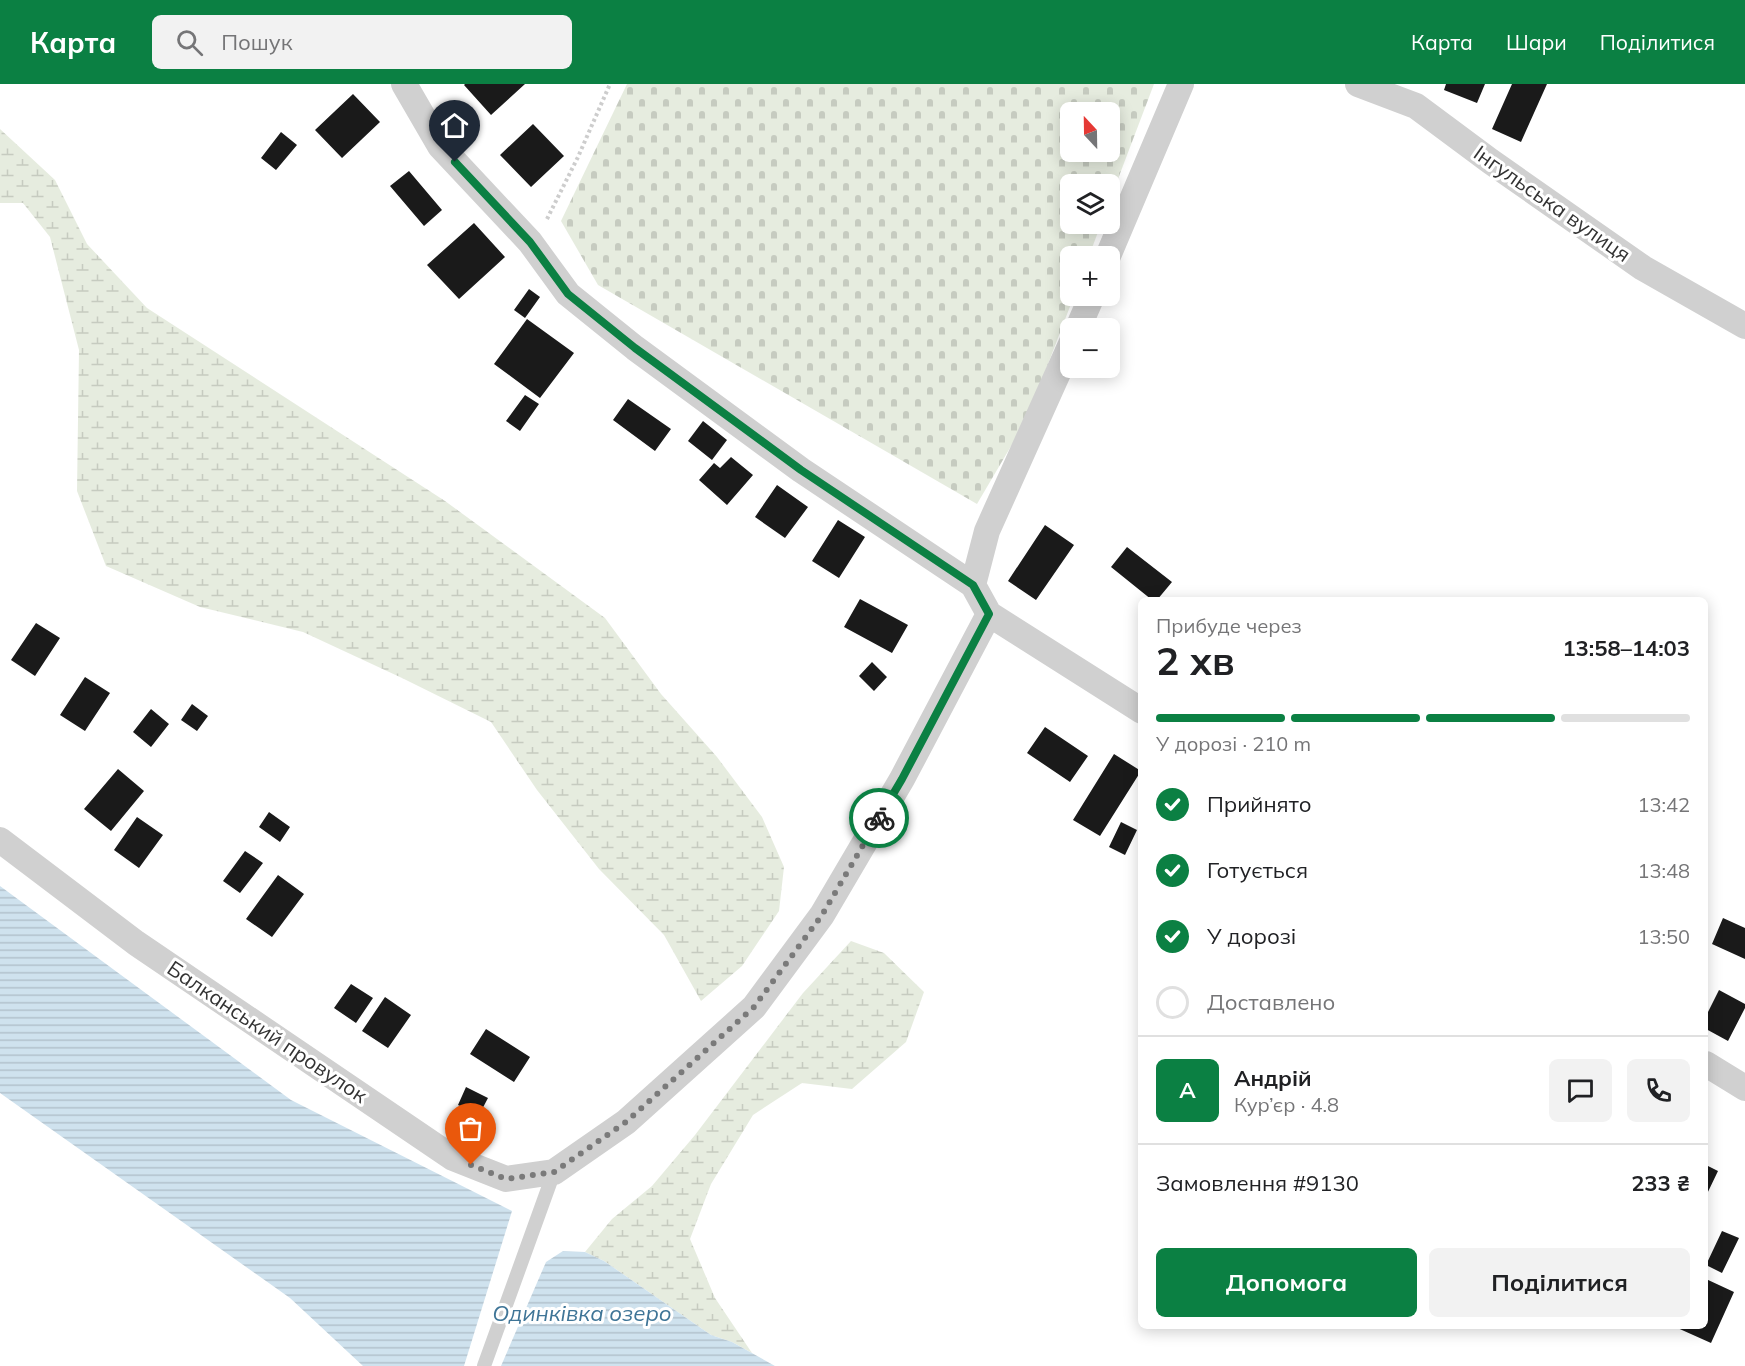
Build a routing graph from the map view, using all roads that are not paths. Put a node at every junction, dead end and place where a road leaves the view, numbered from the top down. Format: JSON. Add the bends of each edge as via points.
{"nodes":[{"id":1,"x":404,"y":84,"type":"edge"},
{"id":2,"x":1181,"y":84,"type":"edge"},
{"id":3,"x":1358,"y":84,"type":"edge"},
{"id":4,"x":1112,"y":246,"type":"edge"},
{"id":5,"x":1745,"y":326,"type":"edge"},
{"id":6,"x":1060,"y":369,"type":"edge"},
{"id":7,"x":973,"y":585,"type":"junction"},
{"id":8,"x":989,"y":614,"type":"junction"},
{"id":9,"x":1138,"y":708,"type":"edge"},
{"id":10,"x":0,"y":840,"type":"edge"},
{"id":11,"x":1708,"y":1065,"type":"edge"},
{"id":12,"x":1745,"y":1088,"type":"edge"},
{"id":13,"x":554,"y":1172,"type":"junction"},
{"id":14,"x":484,"y":1366,"type":"edge"}],
"edges":[{"from":1,"to":7,"type":"street","via":[[440,146],[530,242],[568,294],[801,470]]},
{"from":2,"to":4,"type":"street"},
{"from":3,"to":5,"type":"street","name":"Інгульська вулиця","via":[[1416,106],[1643,268]]},
{"from":6,"to":7,"type":"street","via":[[987,531]]},
{"from":7,"to":8,"type":"street"},
{"from":8,"to":9,"type":"street"},
{"from":8,"to":13,"type":"street","via":[[902,779],[828,905],[754,1007],[626,1122]]},
{"from":10,"to":13,"type":"street","name":"Балканський провулок","via":[[136,943],[453,1158],[506,1179]]},
{"from":11,"to":12,"type":"street"},
{"from":13,"to":14,"type":"lane"}]}
